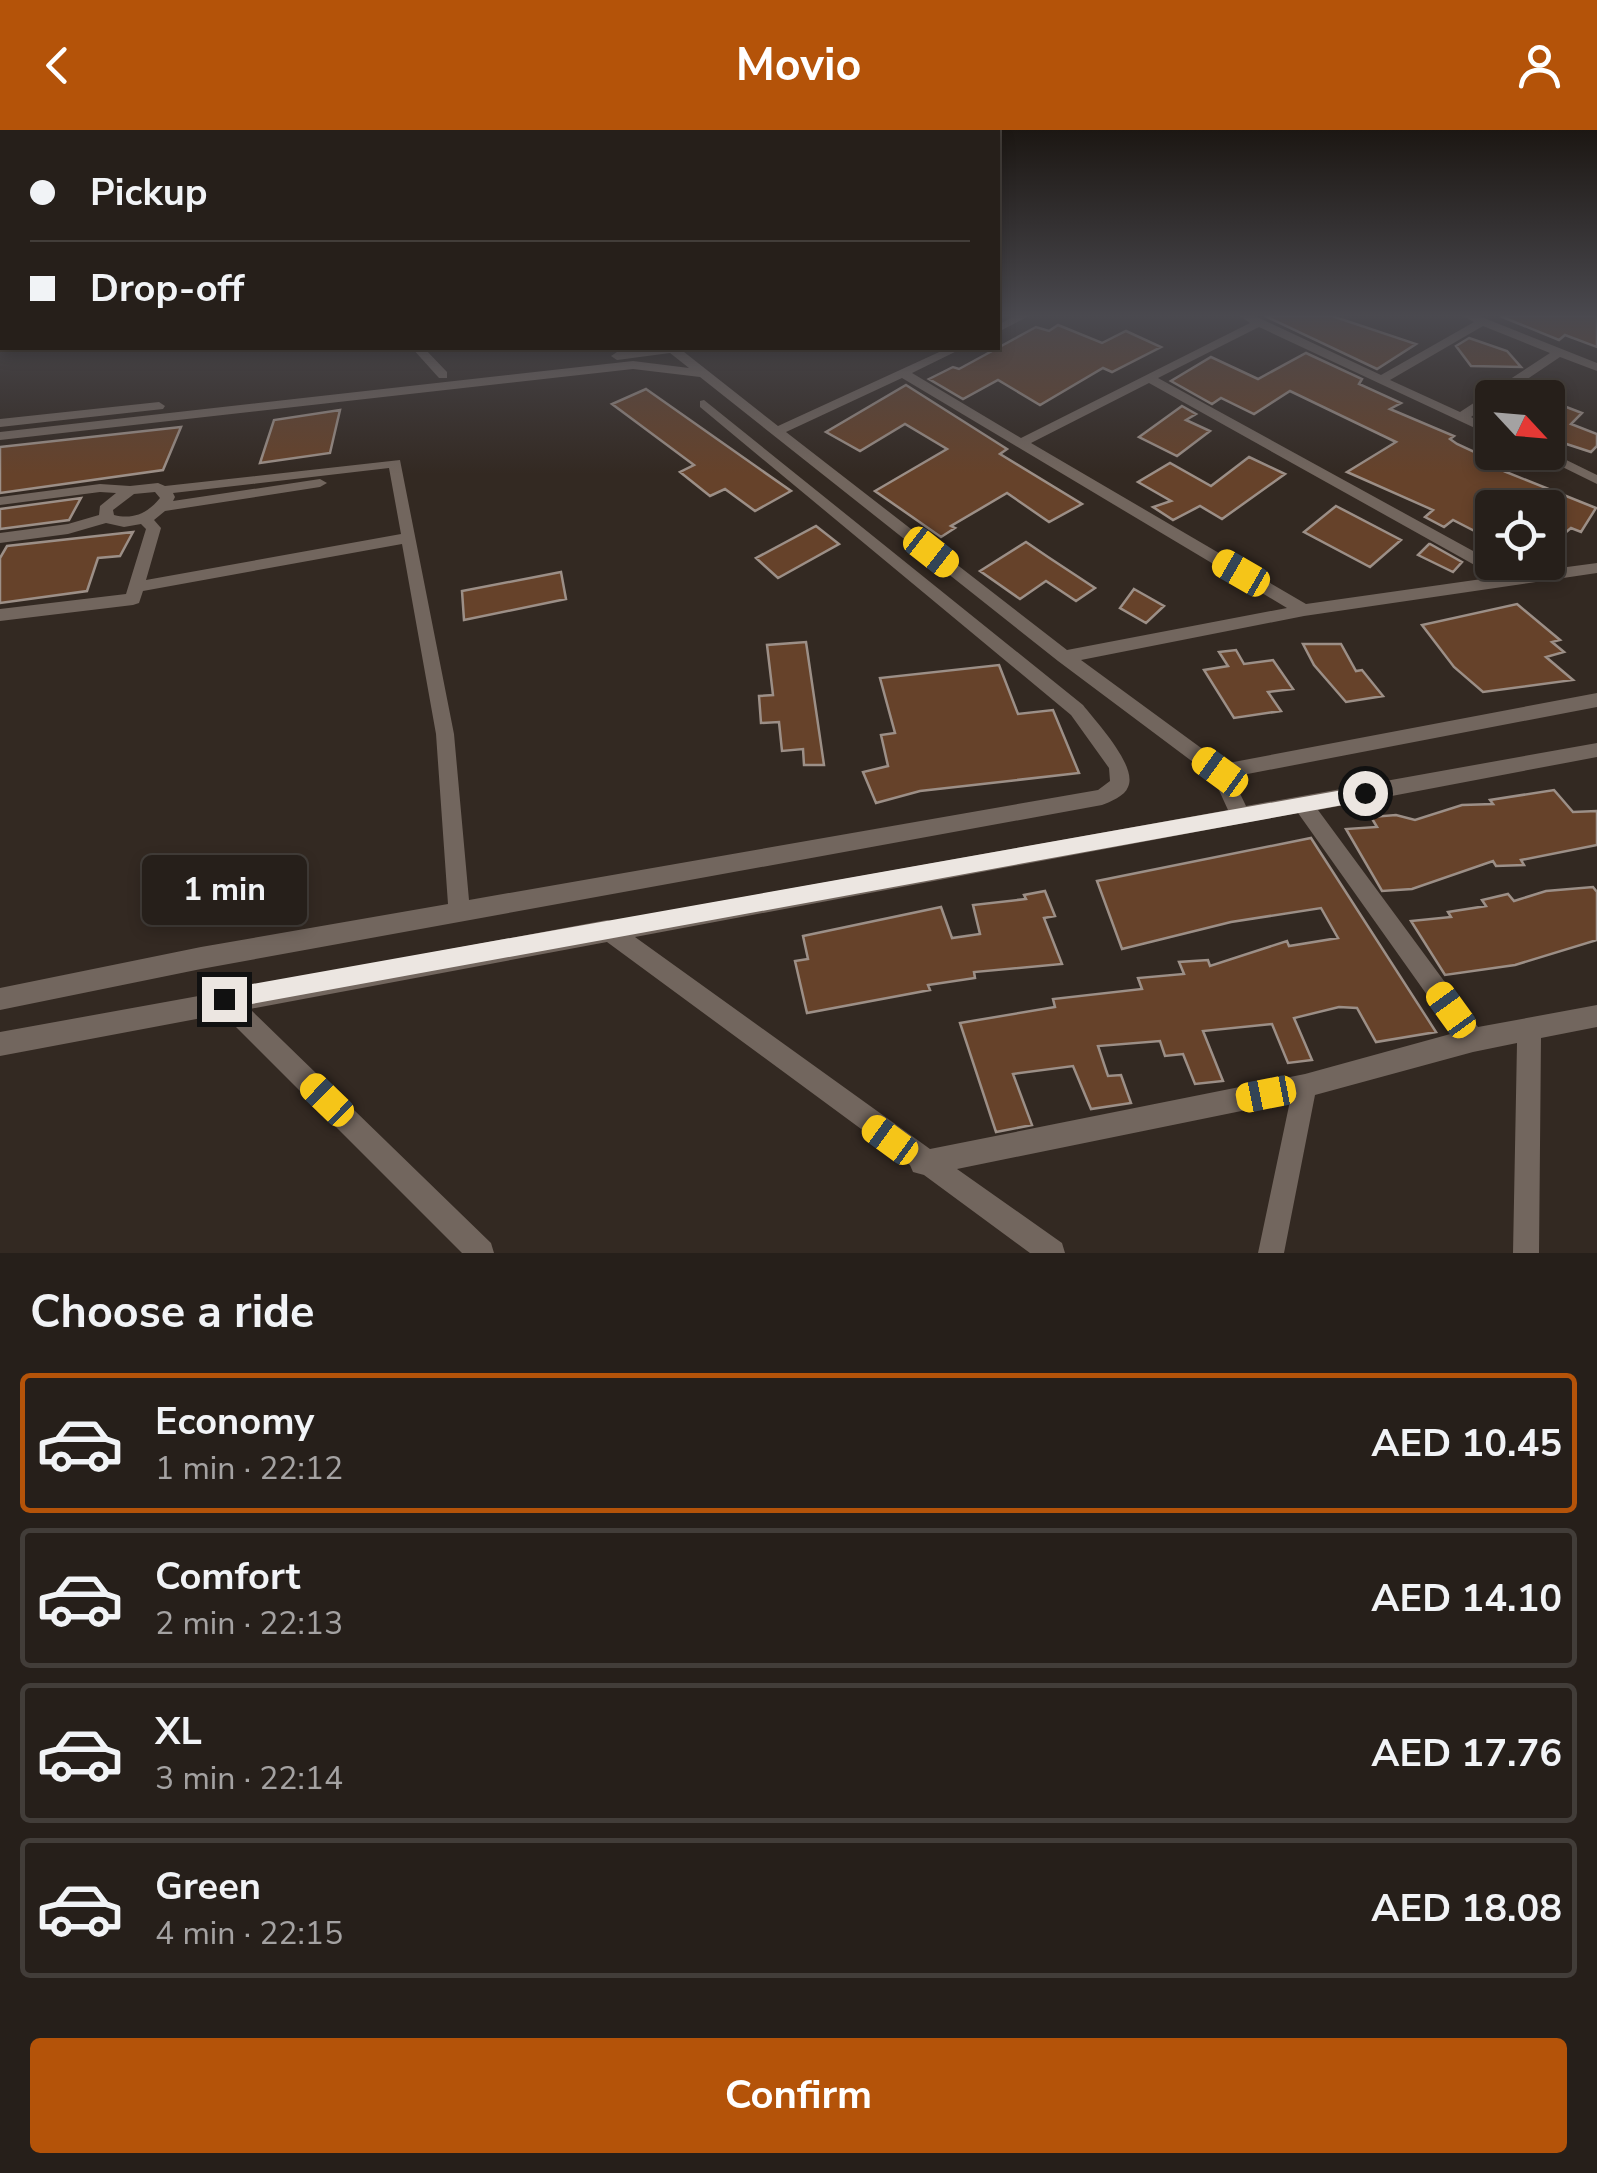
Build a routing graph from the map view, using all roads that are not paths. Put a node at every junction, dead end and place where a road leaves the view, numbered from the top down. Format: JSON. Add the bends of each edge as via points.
{"nodes":[{"id":1,"x":437,"y":368,"type":"edge"},
{"id":2,"x":494,"y":368,"type":"edge"},
{"id":3,"x":591,"y":368,"type":"edge"},
{"id":4,"x":669,"y":368,"type":"edge"},
{"id":5,"x":699,"y":368,"type":"edge"},
{"id":6,"x":912,"y":368,"type":"edge"},
{"id":7,"x":1169,"y":368,"type":"edge"},
{"id":8,"x":1356,"y":368,"type":"edge"},
{"id":9,"x":1401,"y":368,"type":"edge"},
{"id":10,"x":1535,"y":368,"type":"edge"},
{"id":11,"x":902,"y":373,"type":"junction"},
{"id":12,"x":706,"y":374,"type":"junction"},
{"id":13,"x":443,"y":375,"type":"junction"},
{"id":14,"x":1150,"y":378,"type":"junction"},
{"id":15,"x":1381,"y":380,"type":"junction"},
{"id":16,"x":704,"y":404,"type":"dead end"},
{"id":17,"x":1462,"y":417,"type":"junction"},
{"id":18,"x":0,"y":423,"type":"edge"},
{"id":19,"x":1475,"y":424,"type":"edge"},
{"id":20,"x":779,"y":430,"type":"junction"},
{"id":21,"x":0,"y":436,"type":"edge"},
{"id":22,"x":1021,"y":443,"type":"junction"},
{"id":23,"x":1565,"y":465,"type":"edge"},
{"id":24,"x":395,"y":468,"type":"junction"},
{"id":25,"x":1597,"y":480,"type":"edge"},
{"id":26,"x":130,"y":490,"type":"junction"},
{"id":27,"x":164,"y":490,"type":"junction"},
{"id":28,"x":0,"y":501,"type":"edge"},
{"id":29,"x":162,"y":507,"type":"junction"},
{"id":30,"x":106,"y":518,"type":"junction"},
{"id":31,"x":144,"y":518,"type":"junction"},
{"id":32,"x":0,"y":538,"type":"edge"},
{"id":33,"x":406,"y":538,"type":"junction"},
{"id":34,"x":1475,"y":559,"type":"edge"},
{"id":35,"x":1597,"y":568,"type":"edge"},
{"id":36,"x":1565,"y":573,"type":"edge"},
{"id":37,"x":1513,"y":580,"type":"edge"},
{"id":38,"x":137,"y":587,"type":"junction"},
{"id":39,"x":1304,"y":610,"type":"junction"},
{"id":40,"x":0,"y":615,"type":"edge"},
{"id":41,"x":1064,"y":657,"type":"junction"},
{"id":42,"x":1597,"y":700,"type":"edge"},
{"id":43,"x":1597,"y":750,"type":"edge"},
{"id":44,"x":1220,"y":772,"type":"junction"},
{"id":45,"x":1302,"y":803,"type":"junction"},
{"id":46,"x":1240,"y":815,"type":"junction"},
{"id":47,"x":460,"y":911,"type":"junction"},
{"id":48,"x":607,"y":930,"type":"junction"},
{"id":49,"x":0,"y":999,"type":"edge"},
{"id":50,"x":224,"y":999,"type":"junction"},
{"id":51,"x":1597,"y":1016,"type":"edge"},
{"id":52,"x":1529,"y":1027,"type":"junction"},
{"id":53,"x":1472,"y":1040,"type":"junction"},
{"id":54,"x":0,"y":1044,"type":"edge"},
{"id":55,"x":1304,"y":1086,"type":"junction"},
{"id":56,"x":922,"y":1163,"type":"junction"},
{"id":57,"x":481,"y":1253,"type":"edge"},
{"id":58,"x":1052,"y":1253,"type":"edge"},
{"id":59,"x":1272,"y":1253,"type":"edge"},
{"id":60,"x":1526,"y":1253,"type":"edge"}],
"edges":[{"from":1,"to":13,"type":"street"},
{"from":2,"to":13,"type":"street"},
{"from":3,"to":21,"type":"street"},
{"from":4,"to":12,"type":"street"},
{"from":5,"to":12,"type":"street"},
{"from":6,"to":11,"type":"street"},
{"from":7,"to":14,"type":"street"},
{"from":8,"to":15,"type":"street"},
{"from":9,"to":15,"type":"street"},
{"from":10,"to":17,"type":"street"},
{"from":11,"to":20,"type":"street"},
{"from":11,"to":22,"type":"street"},
{"from":12,"to":20,"type":"street"},
{"from":13,"to":18,"type":"street"},
{"from":14,"to":22,"type":"street"},
{"from":14,"to":34,"type":"street"},
{"from":15,"to":17,"type":"street"},
{"from":16,"to":47,"type":"street","via":[[1076,710],[1118,766],[1120,785],[1102,797]]},
{"from":17,"to":19,"type":"street"},
{"from":20,"to":41,"type":"street"},
{"from":22,"to":39,"type":"street"},
{"from":23,"to":25,"type":"street"},
{"from":24,"to":27,"type":"street"},
{"from":24,"to":29,"type":"street"},
{"from":24,"to":33,"type":"street"},
{"from":26,"to":27,"type":"street"},
{"from":26,"to":28,"type":"street"},
{"from":26,"to":30,"type":"street","via":[[109,504]]},
{"from":27,"to":29,"type":"street"},
{"from":29,"to":31,"type":"street"},
{"from":30,"to":31,"type":"street"},
{"from":30,"to":32,"type":"street"},
{"from":31,"to":38,"type":"street","via":[[154,528]]},
{"from":33,"to":38,"type":"street"},
{"from":33,"to":47,"type":"street","via":[[444,734]]},
{"from":35,"to":36,"type":"street"},
{"from":37,"to":39,"type":"street"},
{"from":38,"to":40,"type":"street","via":[[133,599]]},
{"from":39,"to":41,"type":"street"},
{"from":41,"to":44,"type":"street"},
{"from":42,"to":44,"type":"street"},
{"from":43,"to":45,"type":"street"},
{"from":44,"to":46,"type":"street"},
{"from":45,"to":46,"type":"street"},
{"from":45,"to":53,"type":"street"},
{"from":46,"to":48,"type":"street"},
{"from":47,"to":49,"type":"street"},
{"from":48,"to":50,"type":"street"},
{"from":48,"to":56,"type":"street"},
{"from":50,"to":54,"type":"street"},
{"from":50,"to":57,"type":"street"},
{"from":51,"to":52,"type":"street"},
{"from":52,"to":53,"type":"street"},
{"from":52,"to":60,"type":"street"},
{"from":53,"to":55,"type":"street"},
{"from":55,"to":56,"type":"street"},
{"from":55,"to":59,"type":"street"},
{"from":56,"to":58,"type":"street"}]}
